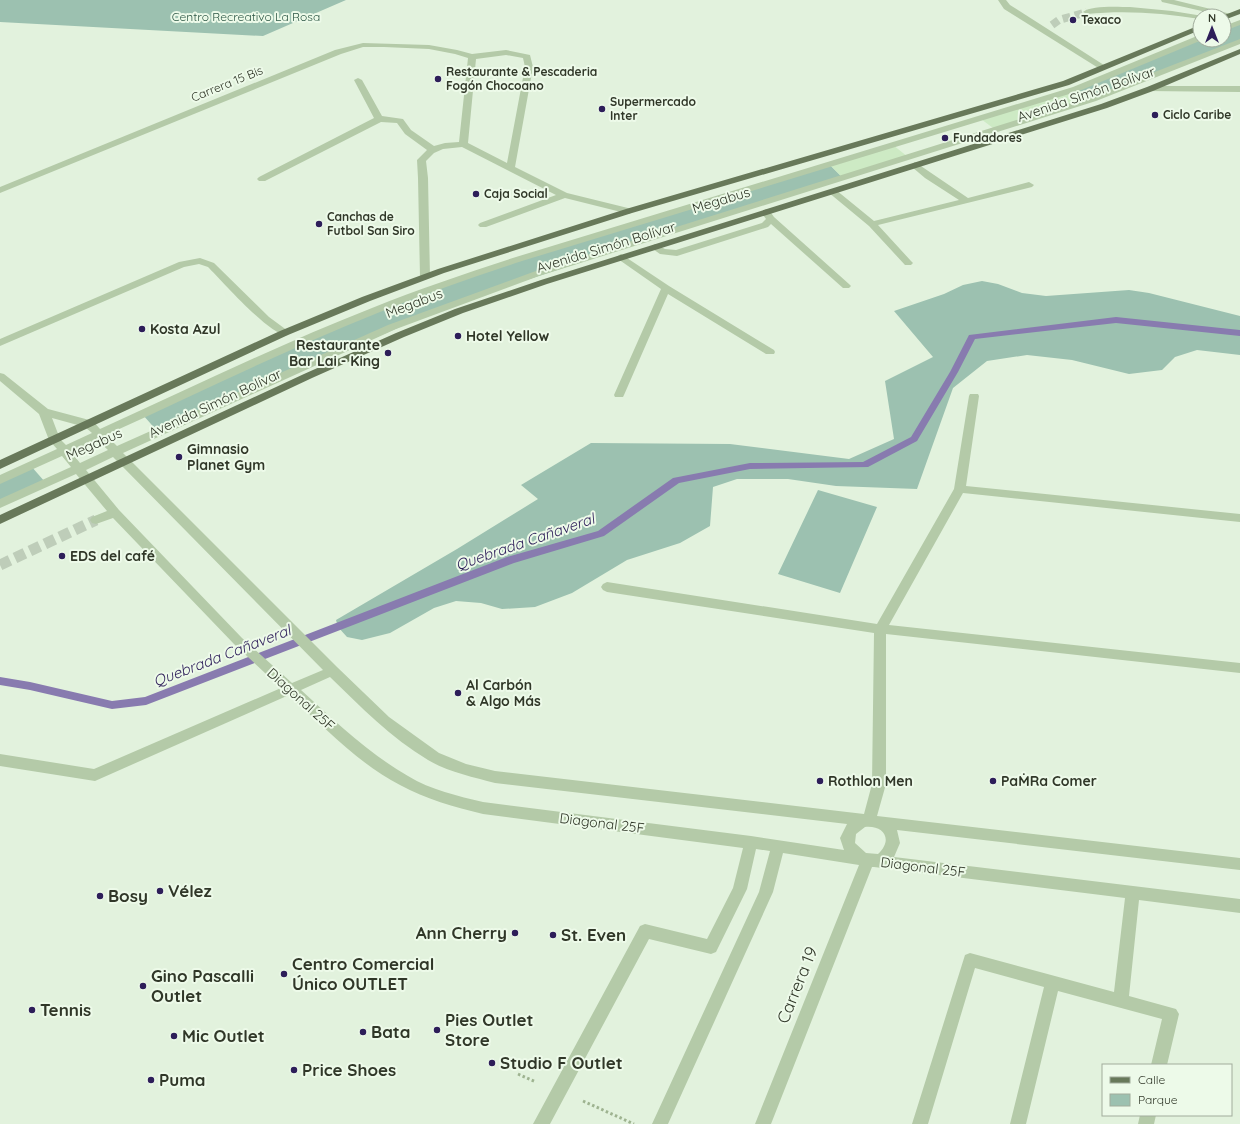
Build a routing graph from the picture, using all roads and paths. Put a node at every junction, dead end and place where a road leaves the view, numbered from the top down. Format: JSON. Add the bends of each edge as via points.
{"nodes":[{"id":1,"x":1002,"y":0,"type":"edge"},
{"id":2,"x":1165,"y":0,"type":"edge"},
{"id":3,"x":1194,"y":8,"type":"edge"},
{"id":4,"x":1087,"y":12,"type":"tunnel mouth"},
{"id":5,"x":1192,"y":16,"type":"edge"},
{"id":6,"x":1052,"y":25,"type":"dead end"},
{"id":7,"x":1192,"y":30,"type":"edge"},
{"id":8,"x":1053,"y":36,"type":"junction"},
{"id":9,"x":1192,"y":41,"type":"edge"},
{"id":10,"x":1240,"y":41,"type":"edge"},
{"id":11,"x":1240,"y":51,"type":"edge"},
{"id":12,"x":472,"y":57,"type":"junction"},
{"id":13,"x":1103,"y":68,"type":"junction"},
{"id":14,"x":358,"y":80,"type":"dead end"},
{"id":15,"x":1150,"y":89,"type":"junction"},
{"id":16,"x":1240,"y":89,"type":"edge"},
{"id":17,"x":379,"y":119,"type":"junction"},
{"id":18,"x":463,"y":144,"type":"junction"},
{"id":19,"x":432,"y":149,"type":"junction"},
{"id":20,"x":915,"y":165,"type":"junction"},
{"id":21,"x":510,"y":168,"type":"junction"},
{"id":22,"x":262,"y":179,"type":"dead end"},
{"id":23,"x":1029,"y":184,"type":"dead end"},
{"id":24,"x":0,"y":190,"type":"edge"},
{"id":25,"x":833,"y":192,"type":"junction"},
{"id":26,"x":564,"y":195,"type":"junction"},
{"id":27,"x":966,"y":200,"type":"junction"},
{"id":28,"x":628,"y":211,"type":"junction"},
{"id":29,"x":769,"y":216,"type":"junction"},
{"id":30,"x":872,"y":224,"type":"junction"},
{"id":31,"x":483,"y":225,"type":"dead end"},
{"id":32,"x":621,"y":257,"type":"junction"},
{"id":33,"x":908,"y":262,"type":"dead end"},
{"id":34,"x":425,"y":277,"type":"junction"},
{"id":35,"x":846,"y":286,"type":"dead end"},
{"id":36,"x":666,"y":288,"type":"junction"},
{"id":37,"x":284,"y":333,"type":"junction"},
{"id":38,"x":0,"y":343,"type":"edge"},
{"id":39,"x":770,"y":352,"type":"dead end"},
{"id":40,"x":0,"y":376,"type":"edge"},
{"id":41,"x":619,"y":395,"type":"dead end"},
{"id":42,"x":974,"y":396,"type":"dead end"},
{"id":43,"x":44,"y":412,"type":"junction"},
{"id":44,"x":89,"y":424,"type":"junction"},
{"id":45,"x":99,"y":435,"type":"junction"},
{"id":46,"x":55,"y":440,"type":"junction"},
{"id":47,"x":63,"y":452,"type":"junction"},
{"id":48,"x":114,"y":452,"type":"junction"},
{"id":49,"x":124,"y":461,"type":"junction"},
{"id":50,"x":0,"y":465,"type":"edge"},
{"id":51,"x":77,"y":469,"type":"junction"},
{"id":52,"x":0,"y":480,"type":"edge"},
{"id":53,"x":86,"y":480,"type":"junction"},
{"id":54,"x":960,"y":489,"type":"junction"},
{"id":55,"x":0,"y":504,"type":"edge"},
{"id":56,"x":115,"y":512,"type":"junction"},
{"id":57,"x":1240,"y":518,"type":"edge"},
{"id":58,"x":0,"y":520,"type":"edge"},
{"id":59,"x":96,"y":520,"type":"tunnel mouth"},
{"id":60,"x":607,"y":586,"type":"dead end"},
{"id":61,"x":880,"y":629,"type":"junction"},
{"id":62,"x":1240,"y":668,"type":"edge"},
{"id":63,"x":332,"y":671,"type":"junction"},
{"id":64,"x":291,"y":690,"type":"junction"},
{"id":65,"x":0,"y":760,"type":"edge"},
{"id":66,"x":869,"y":820,"type":"junction"},
{"id":67,"x":751,"y":842,"type":"junction"},
{"id":68,"x":778,"y":846,"type":"junction"},
{"id":69,"x":868,"y":860,"type":"junction"},
{"id":70,"x":1240,"y":864,"type":"edge"},
{"id":71,"x":1133,"y":892,"type":"junction"},
{"id":72,"x":1240,"y":906,"type":"edge"},
{"id":73,"x":1053,"y":982,"type":"junction"},
{"id":74,"x":1121,"y":1000,"type":"junction"},
{"id":75,"x":1159,"y":1064,"type":"edge"},
{"id":76,"x":541,"y":1124,"type":"edge"},
{"id":77,"x":660,"y":1124,"type":"edge"},
{"id":78,"x":763,"y":1124,"type":"edge"},
{"id":79,"x":920,"y":1124,"type":"edge"},
{"id":80,"x":1018,"y":1124,"type":"edge"}],
"edges":[{"from":1,"to":8,"type":"street","via":[[1007,7]]},
{"from":2,"to":3,"type":"street"},
{"from":4,"to":5,"type":"street","via":[[1109,8],[1137,9]]},
{"from":6,"to":8,"type":"street"},
{"from":7,"to":13,"type":"main road","name":"Avenida Simón Bolívar"},
{"from":8,"to":13,"type":"street"},
{"from":9,"to":45,"type":"street","name":"Megabus","via":[[1076,89],[438,286],[278,352]]},
{"from":10,"to":48,"type":"street","name":"Megabus","via":[[1086,102],[528,276],[367,338]]},
{"from":11,"to":15,"type":"main road","name":"Avenida Simón Bolívar"},
{"from":12,"to":18,"type":"street"},
{"from":12,"to":21,"type":"street","via":[[496,52],[515,52],[527,57],[529,67]]},
{"from":12,"to":24,"type":"street","name":"Carrera 15 Bis","via":[[429,47],[363,45],[338,52]]},
{"from":13,"to":28,"type":"main road","name":"Avenida Simón Bolívar","via":[[1066,83]]},
{"from":14,"to":17,"type":"street"},
{"from":15,"to":16,"type":"street"},
{"from":15,"to":20,"type":"main road","name":"Avenida Simón Bolívar","via":[[1104,106]]},
{"from":17,"to":19,"type":"street","via":[[400,121],[408,132]]},
{"from":17,"to":22,"type":"street"},
{"from":18,"to":19,"type":"street","via":[[445,144]]},
{"from":18,"to":21,"type":"street"},
{"from":19,"to":34,"type":"street","via":[[421,160]]},
{"from":20,"to":25,"type":"main road","name":"Avenida Simón Bolívar"},
{"from":20,"to":27,"type":"street"},
{"from":21,"to":26,"type":"street"},
{"from":23,"to":27,"type":"street"},
{"from":25,"to":29,"type":"main road","name":"Avenida Simón Bolívar"},
{"from":25,"to":30,"type":"street"},
{"from":26,"to":28,"type":"street"},
{"from":26,"to":31,"type":"street"},
{"from":27,"to":30,"type":"street"},
{"from":28,"to":34,"type":"main road","name":"Avenida Simón Bolívar"},
{"from":29,"to":32,"type":"main road","name":"Avenida Simón Bolívar"},
{"from":29,"to":35,"type":"street"},
{"from":30,"to":33,"type":"street"},
{"from":32,"to":36,"type":"street"},
{"from":32,"to":49,"type":"main road","name":"Avenida Simón Bolívar","via":[[466,309],[407,332]]},
{"from":34,"to":37,"type":"main road","name":"Avenida Simón Bolívar","via":[[366,298]]},
{"from":36,"to":39,"type":"street"},
{"from":36,"to":41,"type":"street"},
{"from":37,"to":38,"type":"street","via":[[265,319],[211,265],[200,261],[182,264]]},
{"from":37,"to":44,"type":"main road","name":"Avenida Simón Bolívar"},
{"from":40,"to":43,"type":"street"},
{"from":42,"to":54,"type":"street"},
{"from":43,"to":44,"type":"street"},
{"from":43,"to":46,"type":"street","name":"Diagonal 25F"},
{"from":44,"to":45,"type":"street"},
{"from":44,"to":46,"type":"main road","name":"Avenida Simón Bolívar"},
{"from":45,"to":47,"type":"street","name":"Megabus"},
{"from":45,"to":48,"type":"street"},
{"from":46,"to":47,"type":"street","name":"Diagonal 25F"},
{"from":46,"to":50,"type":"main road","name":"Avenida Simón Bolívar"},
{"from":47,"to":51,"type":"street","name":"Diagonal 25F"},
{"from":47,"to":52,"type":"street","name":"Megabus"},
{"from":48,"to":49,"type":"street"},
{"from":48,"to":51,"type":"street","name":"Megabus"},
{"from":49,"to":53,"type":"main road","name":"Avenida Simón Bolívar"},
{"from":49,"to":63,"type":"street"},
{"from":51,"to":53,"type":"street","name":"Diagonal 25F"},
{"from":51,"to":55,"type":"street","name":"Megabus"},
{"from":53,"to":56,"type":"street","name":"Diagonal 25F"},
{"from":53,"to":58,"type":"main road","name":"Avenida Simón Bolívar"},
{"from":54,"to":57,"type":"street"},
{"from":54,"to":61,"type":"street"},
{"from":56,"to":59,"type":"street"},
{"from":56,"to":64,"type":"street","name":"Diagonal 25F","via":[[238,641]]},
{"from":60,"to":61,"type":"street"},
{"from":61,"to":62,"type":"street"},
{"from":61,"to":66,"type":"street","via":[[878,784]]},
{"from":63,"to":64,"type":"street"},
{"from":63,"to":66,"type":"street","via":[[384,721],[434,757],[495,777]]},
{"from":64,"to":65,"type":"street","via":[[95,775]]},
{"from":64,"to":67,"type":"street","name":"Diagonal 25F","via":[[374,761],[404,781],[444,798],[483,808]]},
{"from":66,"to":69,"type":"street","via":[[852,826],[847,837],[847,843],[855,854]]},
{"from":66,"to":69,"type":"street","via":[[886,826],[895,844],[883,859]]},
{"from":66,"to":70,"type":"street"},
{"from":67,"to":68,"type":"street","name":"Diagonal 25F"},
{"from":67,"to":76,"type":"street","via":[[740,889],[711,947],[645,931]]},
{"from":68,"to":69,"type":"street","name":"Diagonal 25F"},
{"from":68,"to":77,"type":"street","via":[[766,892]]},
{"from":69,"to":71,"type":"street","name":"Diagonal 25F"},
{"from":69,"to":78,"type":"street","name":"Carrera 19"},
{"from":71,"to":72,"type":"street","name":"Diagonal 25F"},
{"from":71,"to":74,"type":"street"},
{"from":73,"to":74,"type":"street"},
{"from":73,"to":79,"type":"street","via":[[970,960]]},
{"from":73,"to":80,"type":"street"},
{"from":74,"to":75,"type":"street","via":[[1171,1014]]}]}
